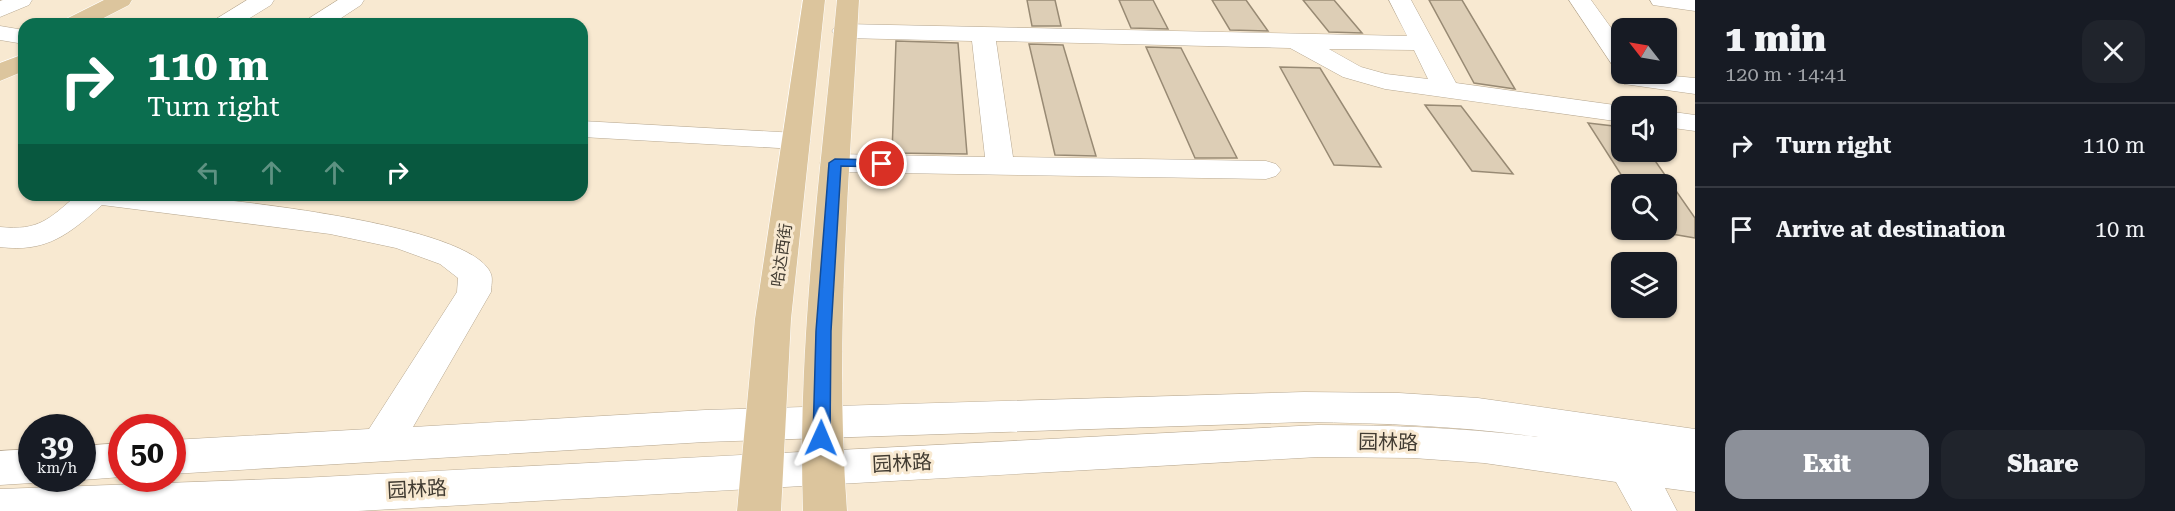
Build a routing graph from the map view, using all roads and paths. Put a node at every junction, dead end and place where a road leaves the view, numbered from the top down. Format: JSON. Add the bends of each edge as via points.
{"nodes":[{"id":1,"x":21,"y":0,"type":"edge"},
{"id":2,"x":121,"y":0,"type":"edge"},
{"id":3,"x":139,"y":0,"type":"edge"},
{"id":4,"x":263,"y":0,"type":"edge"},
{"id":5,"x":353,"y":0,"type":"edge"},
{"id":6,"x":814,"y":0,"type":"edge"},
{"id":7,"x":1400,"y":0,"type":"edge"},
{"id":8,"x":1580,"y":0,"type":"edge"},
{"id":9,"x":1661,"y":0,"type":"edge"},
{"id":10,"x":1695,"y":4,"type":"edge"},
{"id":11,"x":0,"y":10,"type":"edge"},
{"id":12,"x":846,"y":15,"type":"edge"},
{"id":13,"x":86,"y":18,"type":"edge"},
{"id":14,"x":105,"y":18,"type":"edge"},
{"id":15,"x":234,"y":18,"type":"edge"},
{"id":16,"x":325,"y":18,"type":"edge"},
{"id":17,"x":0,"y":33,"type":"edge"},
{"id":18,"x":983,"y":34,"type":"junction"},
{"id":19,"x":18,"y":36,"type":"edge"},
{"id":20,"x":1290,"y":41,"type":"junction"},
{"id":21,"x":1422,"y":43,"type":"junction"},
{"id":22,"x":1611,"y":45,"type":"edge"},
{"id":23,"x":18,"y":53,"type":"edge"},
{"id":24,"x":0,"y":62,"type":"edge"},
{"id":25,"x":18,"y":64,"type":"edge"},
{"id":26,"x":0,"y":73,"type":"edge"},
{"id":27,"x":1677,"y":84,"type":"edge"},
{"id":28,"x":1695,"y":86,"type":"edge"},
{"id":29,"x":1447,"y":91,"type":"junction"},
{"id":30,"x":1611,"y":113,"type":"edge"},
{"id":31,"x":1677,"y":121,"type":"edge"},
{"id":32,"x":1695,"y":123,"type":"edge"},
{"id":33,"x":588,"y":129,"type":"edge"},
{"id":34,"x":796,"y":141,"type":"junction"},
{"id":35,"x":835,"y":163,"type":"junction"},
{"id":36,"x":1000,"y":165,"type":"junction"},
{"id":37,"x":1266,"y":170,"type":"dead end"},
{"id":38,"x":88,"y":201,"type":"edge"},
{"id":39,"x":144,"y":201,"type":"edge"},
{"id":40,"x":0,"y":237,"type":"edge"},
{"id":41,"x":822,"y":422,"type":"junction"},
{"id":42,"x":762,"y":424,"type":"junction"},
{"id":43,"x":381,"y":445,"type":"junction"},
{"id":44,"x":1695,"y":445,"type":"edge"},
{"id":45,"x":186,"y":456,"type":"edge"},
{"id":46,"x":1629,"y":466,"type":"junction"},
{"id":47,"x":18,"y":467,"type":"edge"},
{"id":48,"x":0,"y":468,"type":"edge"},
{"id":49,"x":823,"y":468,"type":"junction"},
{"id":50,"x":1695,"y":476,"type":"edge"},
{"id":51,"x":760,"y":491,"type":"edge"},
{"id":52,"x":0,"y":508,"type":"edge"},
{"id":53,"x":825,"y":511,"type":"edge"},
{"id":54,"x":1655,"y":511,"type":"edge"}],
"edges":[{"from":1,"to":11,"type":"street"},
{"from":2,"to":13,"type":"main road"},
{"from":3,"to":14,"type":"main road"},
{"from":4,"to":15,"type":"street"},
{"from":5,"to":16,"type":"street"},
{"from":6,"to":34,"type":"main road","name":"哈达西街"},
{"from":7,"to":21,"type":"street"},
{"from":8,"to":22,"type":"street"},
{"from":9,"to":10,"type":"street"},
{"from":12,"to":18,"type":"street"},
{"from":12,"to":35,"type":"main road"},
{"from":17,"to":19,"type":"street"},
{"from":18,"to":20,"type":"street"},
{"from":18,"to":36,"type":"street"},
{"from":20,"to":21,"type":"street"},
{"from":20,"to":29,"type":"street","via":[[1301,43],[1352,72]]},
{"from":21,"to":29,"type":"street"},
{"from":23,"to":24,"type":"main road"},
{"from":25,"to":26,"type":"main road"},
{"from":27,"to":28,"type":"street"},
{"from":29,"to":30,"type":"street"},
{"from":31,"to":32,"type":"street"},
{"from":33,"to":34,"type":"street"},
{"from":34,"to":42,"type":"main road","name":"哈达西街","via":[[770,332]]},
{"from":35,"to":36,"type":"street"},
{"from":35,"to":41,"type":"main road"},
{"from":36,"to":37,"type":"street"},
{"from":38,"to":40,"type":"street","via":[[41,236],[20,241]]},
{"from":39,"to":43,"type":"street","via":[[330,224],[404,240],[452,256],[475,275],[474,292]]},
{"from":41,"to":42,"type":"street","name":"园林路"},
{"from":41,"to":44,"type":"street","name":"园林路","via":[[1304,407],[1399,408],[1478,413]]},
{"from":41,"to":49,"type":"main road"},
{"from":42,"to":43,"type":"street","name":"园林路"},
{"from":42,"to":51,"type":"main road","name":"哈达西街"},
{"from":43,"to":45,"type":"street","name":"园林路"},
{"from":46,"to":49,"type":"street","name":"园林路","via":[[1484,447],[1318,441]]},
{"from":46,"to":50,"type":"street","name":"园林路"},
{"from":46,"to":54,"type":"street"},
{"from":47,"to":48,"type":"street"},
{"from":49,"to":51,"type":"street","name":"园林路"},
{"from":49,"to":53,"type":"main road"},
{"from":51,"to":52,"type":"street","name":"园林路","via":[[290,496]]}]}
